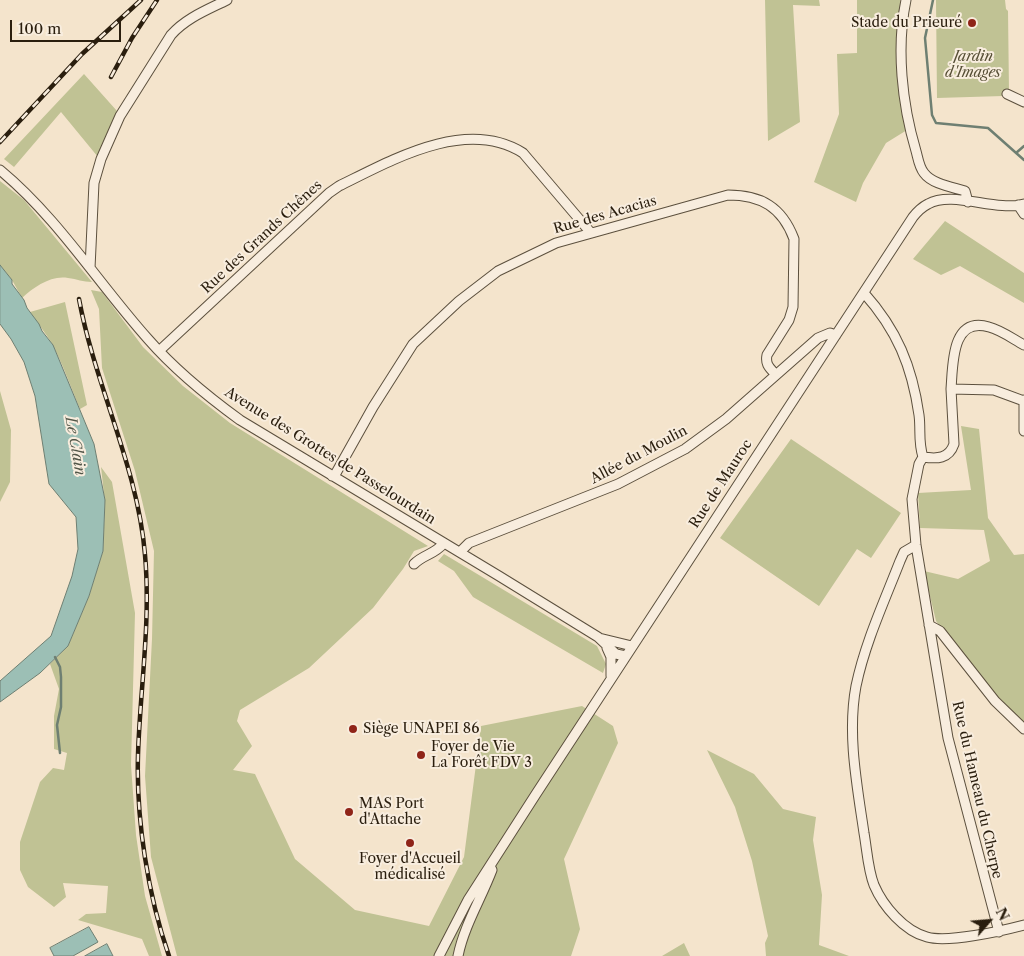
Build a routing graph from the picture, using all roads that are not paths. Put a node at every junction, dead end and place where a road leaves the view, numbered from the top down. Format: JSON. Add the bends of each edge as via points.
{"nodes":[{"id":1,"x":227,"y":0,"type":"edge"},
{"id":2,"x":906,"y":0,"type":"edge"},
{"id":3,"x":1007,"y":94,"type":"dead end"},
{"id":4,"x":1024,"y":102,"type":"edge"},
{"id":5,"x":1,"y":171,"type":"edge"},
{"id":6,"x":968,"y":202,"type":"junction"},
{"id":7,"x":1021,"y":204,"type":"edge"},
{"id":8,"x":1024,"y":214,"type":"edge"},
{"id":9,"x":591,"y":233,"type":"junction"},
{"id":10,"x":90,"y":268,"type":"junction"},
{"id":11,"x":864,"y":293,"type":"junction"},
{"id":12,"x":836,"y":335,"type":"junction"},
{"id":13,"x":1024,"y":345,"type":"edge"},
{"id":14,"x":159,"y":351,"type":"junction"},
{"id":15,"x":776,"y":375,"type":"junction"},
{"id":16,"x":951,"y":389,"type":"junction"},
{"id":17,"x":1024,"y":400,"type":"edge"},
{"id":18,"x":1024,"y":431,"type":"edge"},
{"id":19,"x":922,"y":457,"type":"junction"},
{"id":20,"x":332,"y":476,"type":"junction"},
{"id":21,"x":444,"y":543,"type":"junction"},
{"id":22,"x":916,"y":545,"type":"junction"},
{"id":23,"x":460,"y":552,"type":"junction"},
{"id":24,"x":414,"y":564,"type":"dead end"},
{"id":25,"x":929,"y":625,"type":"junction"},
{"id":26,"x":598,"y":638,"type":"junction"},
{"id":27,"x":632,"y":646,"type":"junction"},
{"id":28,"x":607,"y":648,"type":"junction"},
{"id":29,"x":626,"y":656,"type":"junction"},
{"id":30,"x":610,"y":680,"type":"junction"},
{"id":31,"x":1024,"y":729,"type":"edge"},
{"id":32,"x":490,"y":866,"type":"junction"},
{"id":33,"x":1024,"y":925,"type":"edge"},
{"id":34,"x":998,"y":932,"type":"junction"},
{"id":35,"x":439,"y":956,"type":"edge"},
{"id":36,"x":458,"y":956,"type":"edge"}],
"edges":[{"from":1,"to":10,"type":"street","via":[[178,27],[120,116],[100,159],[94,183]]},
{"from":2,"to":6,"type":"street","via":[[903,80],[920,167],[929,178],[965,191]]},
{"from":3,"to":4,"type":"street"},
{"from":5,"to":10,"type":"street","name":"Avenue des Grottes de Passelourdain","via":[[41,207]]},
{"from":6,"to":7,"type":"street","name":"Rue de Mauroc"},
{"from":6,"to":11,"type":"street","name":"Rue de Mauroc","via":[[938,200],[920,209]]},
{"from":7,"to":8,"type":"street"},
{"from":9,"to":14,"type":"street","name":"Rue des Grands Chênes","via":[[523,153],[498,142],[456,140],[402,155],[339,186]]},
{"from":9,"to":15,"type":"street","name":"Rue des Acacias","via":[[728,195],[754,197],[771,205],[794,239],[794,307],[766,360]]},
{"from":9,"to":20,"type":"street","name":"Rue des Acacias","via":[[556,243],[498,271],[458,301],[413,344]]},
{"from":10,"to":14,"type":"street","name":"Avenue des Grottes de Passelourdain"},
{"from":11,"to":12,"type":"street","name":"Rue de Mauroc"},
{"from":11,"to":19,"type":"street","via":[[886,322],[903,353],[918,409]]},
{"from":12,"to":15,"type":"street","name":"Allée du Moulin","via":[[830,333],[818,338]]},
{"from":12,"to":27,"type":"street","name":"Rue de Mauroc"},
{"from":13,"to":16,"type":"street","via":[[990,327],[976,325],[968,328],[957,343]]},
{"from":14,"to":20,"type":"street","name":"Avenue des Grottes de Passelourdain","via":[[240,420]]},
{"from":15,"to":23,"type":"street","name":"Allée du Moulin","via":[[726,420],[685,449],[618,484],[469,543]]},
{"from":16,"to":17,"type":"street","via":[[994,390]]},
{"from":16,"to":19,"type":"street","via":[[952,450],[936,459]]},
{"from":17,"to":18,"type":"street"},
{"from":19,"to":22,"type":"street","name":"Rue du Hameau du Cherpe","via":[[912,499]]},
{"from":20,"to":21,"type":"street","name":"Avenue des Grottes de Passelourdain"},
{"from":21,"to":23,"type":"street","name":"Avenue des Grottes de Passelourdain"},
{"from":21,"to":24,"type":"street","via":[[437,551]]},
{"from":22,"to":25,"type":"street","name":"Rue du Hameau du Cherpe"},
{"from":22,"to":34,"type":"street","via":[[904,552],[900,561],[863,658],[856,688],[853,720],[855,773],[867,853],[874,884],[883,902],[914,931],[940,939]]},
{"from":23,"to":26,"type":"street","name":"Avenue des Grottes de Passelourdain"},
{"from":25,"to":31,"type":"street","via":[[940,631],[995,701]]},
{"from":25,"to":34,"type":"street","name":"Rue du Hameau du Cherpe","via":[[948,738]]},
{"from":26,"to":27,"type":"street","name":"Avenue des Grottes de Passelourdain"},
{"from":26,"to":28,"type":"street","name":"Avenue des Grottes de Passelourdain"},
{"from":27,"to":29,"type":"street","name":"Rue de Mauroc"},
{"from":28,"to":29,"type":"street","name":"Avenue des Grottes de Passelourdain"},
{"from":28,"to":30,"type":"street","via":[[612,666]]},
{"from":29,"to":30,"type":"street","name":"Rue de Mauroc"},
{"from":30,"to":32,"type":"street","name":"Rue de Mauroc"},
{"from":32,"to":35,"type":"street","name":"Rue de Mauroc"},
{"from":32,"to":36,"type":"street","via":[[492,870],[461,940]]},
{"from":33,"to":34,"type":"street"}]}
